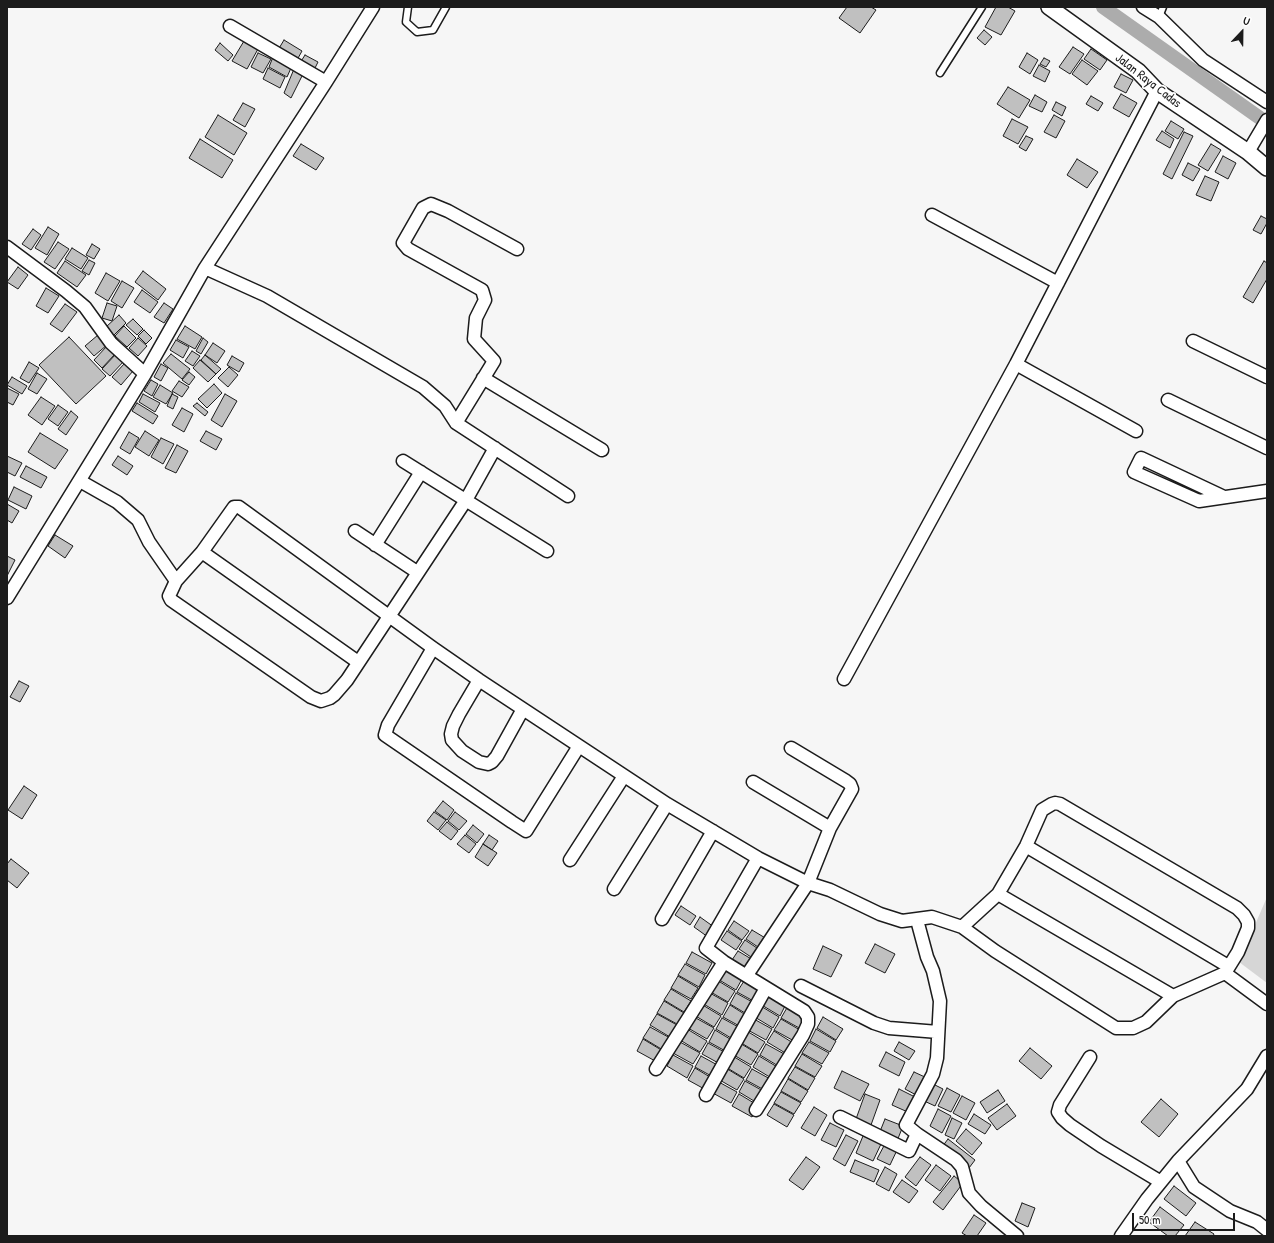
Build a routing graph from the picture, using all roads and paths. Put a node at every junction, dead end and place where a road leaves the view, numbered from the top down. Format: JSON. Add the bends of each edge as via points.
{"nodes":[{"id":1,"x":373,"y":7,"type":"edge"},
{"id":2,"x":408,"y":7,"type":"edge"},
{"id":3,"x":446,"y":7,"type":"edge"},
{"id":4,"x":982,"y":7,"type":"edge"},
{"id":5,"x":1049,"y":7,"type":"edge"},
{"id":6,"x":1143,"y":7,"type":"edge"},
{"id":7,"x":1161,"y":12,"type":"edge"},
{"id":8,"x":230,"y":26,"type":"dead end"},
{"id":9,"x":940,"y":73,"type":"dead end"},
{"id":10,"x":326,"y":82,"type":"junction"},
{"id":11,"x":1157,"y":91,"type":"junction"},
{"id":12,"x":1267,"y":102,"type":"edge"},
{"id":13,"x":1267,"y":120,"type":"edge"},
{"id":14,"x":1248,"y":152,"type":"junction"},
{"id":15,"x":1267,"y":168,"type":"edge"},
{"id":16,"x":932,"y":215,"type":"dead end"},
{"id":17,"x":7,"y":248,"type":"edge"},
{"id":18,"x":517,"y":249,"type":"dead end"},
{"id":19,"x":205,"y":268,"type":"junction"},
{"id":20,"x":1058,"y":283,"type":"junction"},
{"id":21,"x":1193,"y":341,"type":"dead end"},
{"id":22,"x":1016,"y":364,"type":"junction"},
{"id":23,"x":145,"y":374,"type":"junction"},
{"id":24,"x":1267,"y":377,"type":"edge"},
{"id":25,"x":483,"y":378,"type":"junction"},
{"id":26,"x":1168,"y":400,"type":"dead end"},
{"id":27,"x":456,"y":423,"type":"junction"},
{"id":28,"x":1136,"y":431,"type":"dead end"},
{"id":29,"x":495,"y":448,"type":"junction"},
{"id":30,"x":1267,"y":448,"type":"edge"},
{"id":31,"x":602,"y":450,"type":"dead end"},
{"id":32,"x":403,"y":461,"type":"dead end"},
{"id":33,"x":421,"y":472,"type":"junction"},
{"id":34,"x":80,"y":481,"type":"junction"},
{"id":35,"x":1267,"y":491,"type":"edge"},
{"id":36,"x":568,"y":496,"type":"dead end"},
{"id":37,"x":1224,"y":497,"type":"junction"},
{"id":38,"x":466,"y":500,"type":"junction"},
{"id":39,"x":355,"y":531,"type":"dead end"},
{"id":40,"x":375,"y":545,"type":"junction"},
{"id":41,"x":547,"y":551,"type":"dead end"},
{"id":42,"x":202,"y":552,"type":"junction"},
{"id":43,"x":417,"y":572,"type":"junction"},
{"id":44,"x":176,"y":581,"type":"junction"},
{"id":45,"x":8,"y":596,"type":"edge"},
{"id":46,"x":389,"y":616,"type":"junction"},
{"id":47,"x":433,"y":648,"type":"junction"},
{"id":48,"x":358,"y":662,"type":"junction"},
{"id":49,"x":844,"y":679,"type":"dead end"},
{"id":50,"x":479,"y":680,"type":"junction"},
{"id":51,"x":523,"y":709,"type":"junction"},
{"id":52,"x":579,"y":746,"type":"junction"},
{"id":53,"x":791,"y":748,"type":"dead end"},
{"id":54,"x":624,"y":776,"type":"junction"},
{"id":55,"x":753,"y":782,"type":"dead end"},
{"id":56,"x":667,"y":804,"type":"junction"},
{"id":57,"x":830,"y":828,"type":"junction"},
{"id":58,"x":713,"y":831,"type":"junction"},
{"id":59,"x":1026,"y":846,"type":"junction"},
{"id":60,"x":758,"y":858,"type":"junction"},
{"id":61,"x":570,"y":860,"type":"dead end"},
{"id":62,"x":808,"y":883,"type":"junction"},
{"id":63,"x":614,"y":888,"type":"dead end"},
{"id":64,"x":998,"y":894,"type":"junction"},
{"id":65,"x":662,"y":920,"type":"dead end"},
{"id":66,"x":917,"y":920,"type":"junction"},
{"id":67,"x":962,"y":927,"type":"junction"},
{"id":68,"x":724,"y":962,"type":"junction"},
{"id":69,"x":1226,"y":970,"type":"junction"},
{"id":70,"x":747,"y":975,"type":"junction"},
{"id":71,"x":801,"y":986,"type":"dead end"},
{"id":72,"x":766,"y":988,"type":"junction"},
{"id":73,"x":1173,"y":996,"type":"junction"},
{"id":74,"x":1267,"y":1004,"type":"edge"},
{"id":75,"x":938,"y":1032,"type":"junction"},
{"id":76,"x":1267,"y":1056,"type":"edge"},
{"id":77,"x":1090,"y":1057,"type":"dead end"},
{"id":78,"x":656,"y":1069,"type":"dead end"},
{"id":79,"x":706,"y":1095,"type":"dead end"},
{"id":80,"x":756,"y":1110,"type":"dead end"},
{"id":81,"x":840,"y":1117,"type":"dead end"},
{"id":82,"x":917,"y":1134,"type":"junction"},
{"id":83,"x":1178,"y":1161,"type":"junction"},
{"id":84,"x":1161,"y":1182,"type":"junction"},
{"id":85,"x":1267,"y":1230,"type":"edge"},
{"id":86,"x":1017,"y":1236,"type":"edge"},
{"id":87,"x":1121,"y":1236,"type":"edge"}],
"edges":[{"from":1,"to":10,"type":"street"},
{"from":2,"to":3,"type":"lane","via":[[406,22],[417,32],[433,30]]},
{"from":4,"to":9,"type":"lane"},
{"from":5,"to":11,"type":"street","name":"Jalan Raya Cadas","via":[[1138,71]]},
{"from":6,"to":7,"type":"street"},
{"from":7,"to":12,"type":"street","via":[[1203,60]]},
{"from":8,"to":10,"type":"street"},
{"from":10,"to":19,"type":"street"},
{"from":11,"to":14,"type":"street","name":"Jalan Raya Cadas"},
{"from":11,"to":20,"type":"street"},
{"from":13,"to":14,"type":"street"},
{"from":14,"to":15,"type":"street","name":"Jalan Raya Cadas"},
{"from":16,"to":20,"type":"street"},
{"from":17,"to":23,"type":"street","via":[[66,290],[84,308],[111,343]]},
{"from":18,"to":25,"type":"street","via":[[431,204],[424,208],[403,243],[408,249],[482,290],[485,300],[476,318],[474,339],[494,361]]},
{"from":19,"to":23,"type":"street"},
{"from":19,"to":27,"type":"street","via":[[267,296],[423,387],[445,406]]},
{"from":20,"to":22,"type":"street"},
{"from":21,"to":24,"type":"street"},
{"from":22,"to":28,"type":"street"},
{"from":22,"to":49,"type":"street"},
{"from":23,"to":34,"type":"street"},
{"from":25,"to":27,"type":"street"},
{"from":25,"to":31,"type":"street"},
{"from":26,"to":30,"type":"street"},
{"from":27,"to":29,"type":"street"},
{"from":29,"to":36,"type":"street"},
{"from":29,"to":38,"type":"street"},
{"from":32,"to":33,"type":"street"},
{"from":33,"to":38,"type":"street"},
{"from":33,"to":40,"type":"street"},
{"from":34,"to":44,"type":"street","via":[[118,502],[138,520],[149,542]]},
{"from":34,"to":45,"type":"street"},
{"from":35,"to":37,"type":"street"},
{"from":37,"to":37,"type":"street","via":[[1199,501],[1134,472],[1141,458]]},
{"from":38,"to":41,"type":"street"},
{"from":38,"to":43,"type":"street"},
{"from":39,"to":40,"type":"street"},
{"from":40,"to":43,"type":"street"},
{"from":42,"to":44,"type":"street"},
{"from":42,"to":46,"type":"street","via":[[237,506]]},
{"from":42,"to":48,"type":"street"},
{"from":43,"to":46,"type":"street"},
{"from":44,"to":48,"type":"street","via":[[169,596],[171,600],[314,699],[322,701],[334,695]]},
{"from":46,"to":47,"type":"street"},
{"from":46,"to":48,"type":"street"},
{"from":47,"to":50,"type":"street"},
{"from":47,"to":52,"type":"street","via":[[388,725],[385,735],[512,822],[526,831]]},
{"from":50,"to":51,"type":"street"},
{"from":50,"to":51,"type":"street","via":[[459,714],[451,734],[452,740],[462,751],[479,762],[492,762]]},
{"from":51,"to":52,"type":"street"},
{"from":52,"to":54,"type":"street"},
{"from":53,"to":57,"type":"street","via":[[851,786],[852,789]]},
{"from":54,"to":56,"type":"street"},
{"from":54,"to":61,"type":"street"},
{"from":55,"to":57,"type":"street"},
{"from":56,"to":58,"type":"street"},
{"from":56,"to":63,"type":"street"},
{"from":57,"to":62,"type":"street"},
{"from":58,"to":60,"type":"street"},
{"from":58,"to":65,"type":"street"},
{"from":59,"to":64,"type":"street"},
{"from":59,"to":69,"type":"street"},
{"from":59,"to":69,"type":"street","via":[[1042,810],[1055,803],[1068,807],[1237,908],[1244,914],[1248,928],[1238,952]]},
{"from":60,"to":62,"type":"street"},
{"from":60,"to":68,"type":"street","via":[[706,948]]},
{"from":62,"to":66,"type":"street","via":[[830,890],[880,914],[902,921]]},
{"from":62,"to":70,"type":"street"},
{"from":64,"to":67,"type":"street"},
{"from":64,"to":73,"type":"street"},
{"from":66,"to":67,"type":"street","via":[[932,917]]},
{"from":66,"to":75,"type":"street","via":[[927,957],[934,971],[940,1001]]},
{"from":67,"to":73,"type":"street","via":[[995,952],[1116,1028],[1134,1028],[1146,1022]]},
{"from":68,"to":70,"type":"street"},
{"from":68,"to":78,"type":"street"},
{"from":69,"to":73,"type":"street"},
{"from":69,"to":74,"type":"street"},
{"from":70,"to":72,"type":"street"},
{"from":71,"to":75,"type":"street","via":[[874,1023],[890,1028]]},
{"from":72,"to":79,"type":"street"},
{"from":72,"to":80,"type":"street","via":[[804,1011],[808,1017],[808,1024]]},
{"from":75,"to":82,"type":"street","via":[[937,1058],[933,1074],[906,1125]]},
{"from":76,"to":83,"type":"street","via":[[1247,1088]]},
{"from":77,"to":84,"type":"street","via":[[1060,1104],[1058,1112],[1070,1125]]},
{"from":81,"to":82,"type":"street","via":[[909,1151]]},
{"from":82,"to":86,"type":"street","via":[[956,1160],[962,1167],[969,1193]]},
{"from":83,"to":84,"type":"street"},
{"from":83,"to":85,"type":"street","via":[[1194,1187],[1211,1200],[1257,1222]]},
{"from":84,"to":87,"type":"street"}]}
